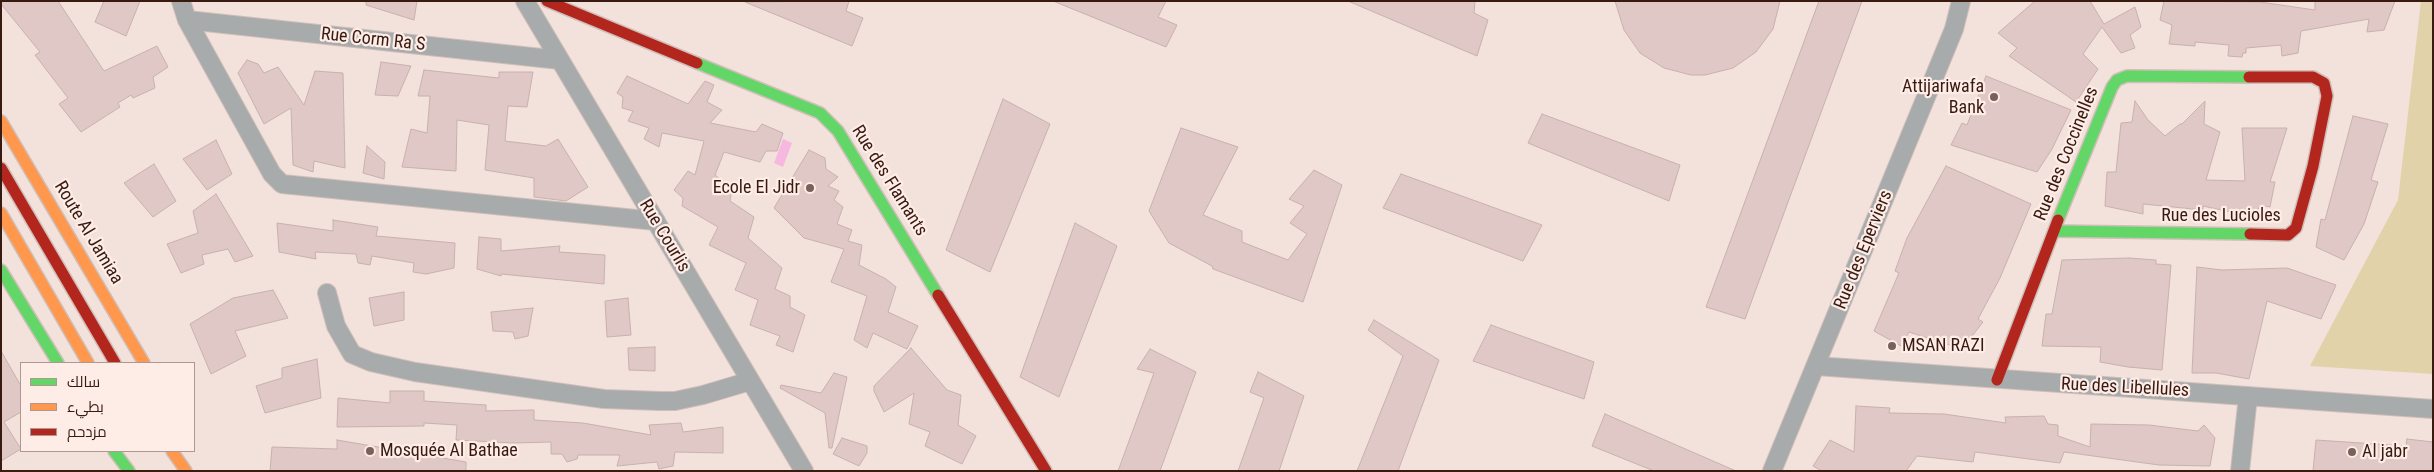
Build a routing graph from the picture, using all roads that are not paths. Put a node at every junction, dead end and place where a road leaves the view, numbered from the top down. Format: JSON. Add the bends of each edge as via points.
{"nodes":[{"id":1,"x":181,"y":1,"type":"edge"},
{"id":2,"x":525,"y":1,"type":"edge"},
{"id":3,"x":547,"y":1,"type":"edge"},
{"id":4,"x":1962,"y":1,"type":"edge"},
{"id":5,"x":1976,"y":1,"type":"edge"},
{"id":6,"x":187,"y":20,"type":"junction"},
{"id":7,"x":1954,"y":29,"type":"junction"},
{"id":8,"x":560,"y":60,"type":"junction"},
{"id":9,"x":2324,"y":83,"type":"joint"},
{"id":10,"x":1,"y":121,"type":"edge"},
{"id":11,"x":1,"y":168,"type":"edge"},
{"id":12,"x":1,"y":213,"type":"edge"},
{"id":13,"x":656,"y":222,"type":"junction"},
{"id":14,"x":2054,"y":231,"type":"junction"},
{"id":15,"x":1,"y":270,"type":"edge"},
{"id":16,"x":327,"y":292,"type":"dead end"},
{"id":17,"x":57,"y":362,"type":"edge"},
{"id":18,"x":87,"y":362,"type":"edge"},
{"id":19,"x":114,"y":362,"type":"edge"},
{"id":20,"x":143,"y":362,"type":"edge"},
{"id":21,"x":1816,"y":366,"type":"junction"},
{"id":22,"x":750,"y":380,"type":"junction"},
{"id":23,"x":1997,"y":380,"type":"junction"},
{"id":24,"x":2248,"y":396,"type":"junction"},
{"id":25,"x":2433,"y":409,"type":"edge"},
{"id":26,"x":115,"y":452,"type":"edge"},
{"id":27,"x":173,"y":452,"type":"edge"},
{"id":28,"x":184,"y":452,"type":"edge"},
{"id":29,"x":137,"y":469,"type":"edge"},
{"id":30,"x":186,"y":471,"type":"edge"},
{"id":31,"x":192,"y":471,"type":"edge"},
{"id":32,"x":804,"y":471,"type":"edge"},
{"id":33,"x":1046,"y":471,"type":"edge"},
{"id":34,"x":1772,"y":471,"type":"edge"},
{"id":35,"x":2240,"y":471,"type":"edge"}],
"edges":[{"from":1,"to":6,"type":"street"},
{"from":2,"to":8,"type":"street","name":"Rue Courlis"},
{"from":3,"to":33,"type":"street","name":"Rue des Flamants","via":[[803,105],[826,119],[838,131]]},
{"from":4,"to":7,"type":"street","name":"Rue des Eperviers"},
{"from":5,"to":7,"type":"street","name":"Rue des Eperviers"},
{"from":6,"to":8,"type":"street","name":"Rue Corm Ra S"},
{"from":6,"to":13,"type":"street","via":[[272,174],[282,184]]},
{"from":7,"to":21,"type":"street","name":"Rue des Eperviers"},
{"from":8,"to":13,"type":"street","name":"Rue Courlis"},
{"from":9,"to":14,"type":"street","name":"Rue des Coccinelles","via":[[2313,77],[2127,76],[2117,80]]},
{"from":9,"to":14,"type":"street","name":"Rue des Lucioles","via":[[2327,96],[2313,166],[2296,228],[2288,235]]},
{"from":10,"to":20,"type":"street","name":"Route Al Jamiaa"},
{"from":11,"to":19,"type":"street"},
{"from":12,"to":18,"type":"street"},
{"from":13,"to":22,"type":"street","name":"Rue Courlis"},
{"from":14,"to":23,"type":"street","name":"Rue des Coccinelles"},
{"from":15,"to":17,"type":"street"},
{"from":16,"to":22,"type":"street","via":[[336,326],[352,354],[371,362],[416,372],[604,399],[660,401],[703,395]]},
{"from":21,"to":23,"type":"street","name":"Rue des Libellules"},
{"from":21,"to":34,"type":"street","name":"Rue des Eperviers"},
{"from":22,"to":32,"type":"street","name":"Rue Courlis"},
{"from":23,"to":24,"type":"street","name":"Rue des Libellules"},
{"from":24,"to":25,"type":"street","name":"Rue des Libellules"},
{"from":24,"to":35,"type":"street"},
{"from":26,"to":29,"type":"street"},
{"from":27,"to":30,"type":"street"},
{"from":28,"to":31,"type":"street"}]}
